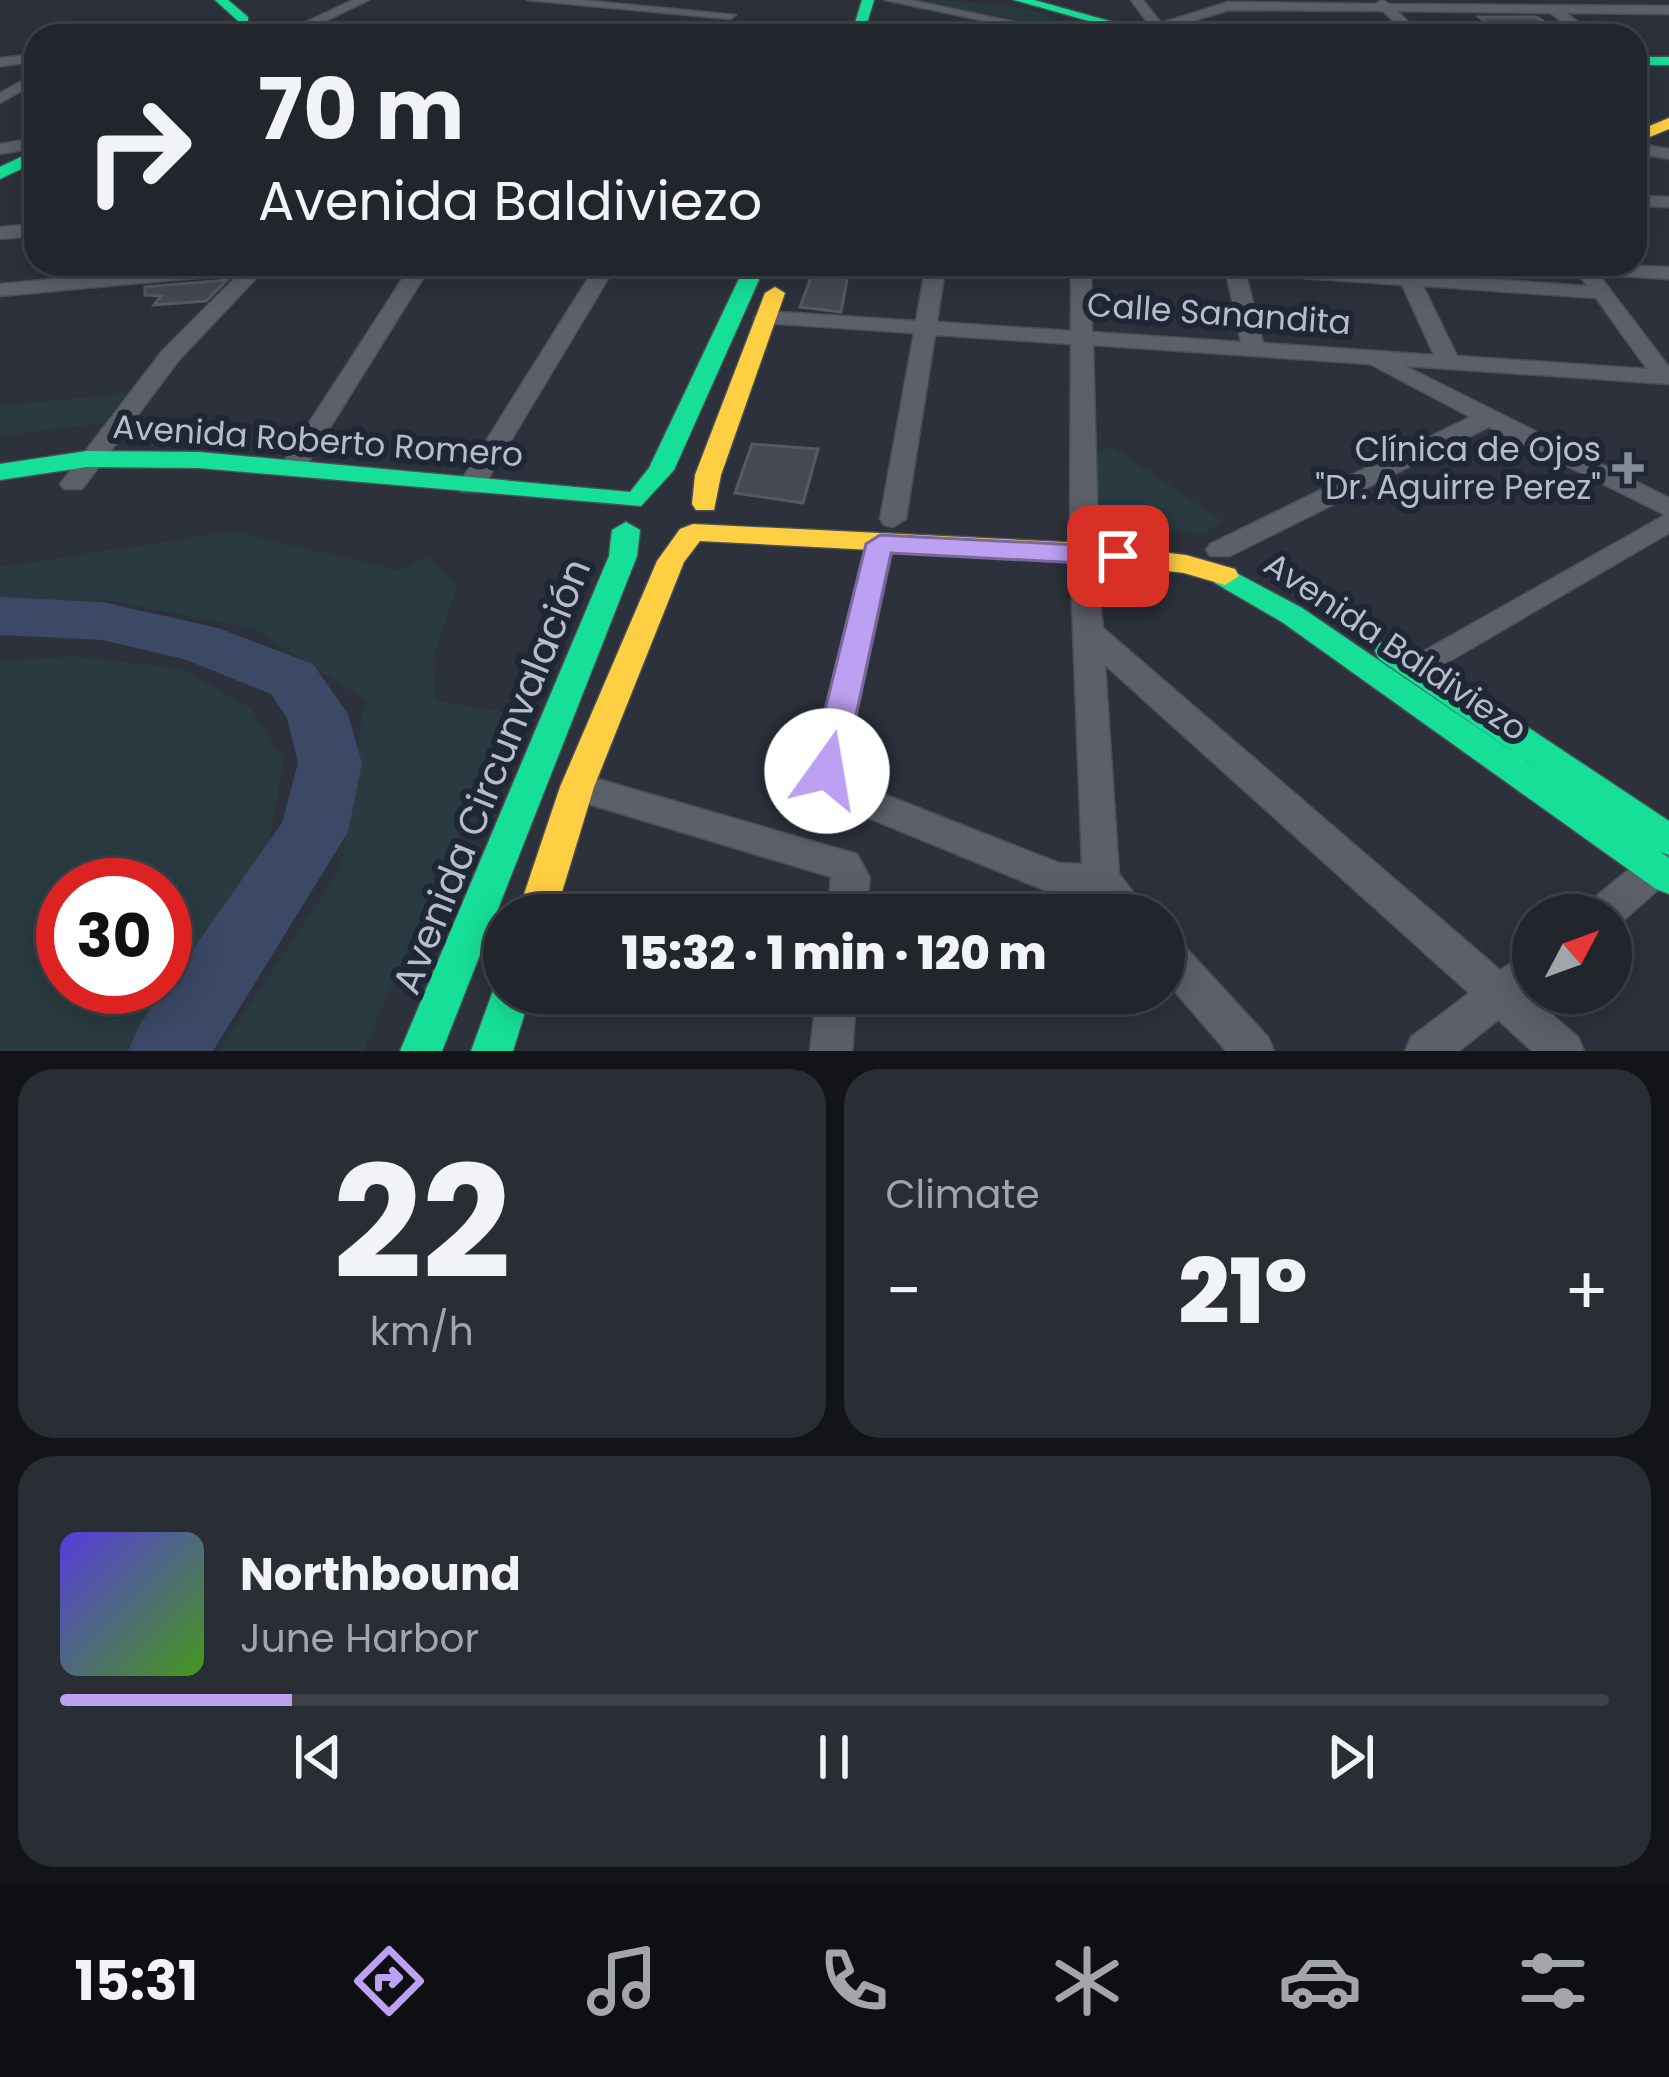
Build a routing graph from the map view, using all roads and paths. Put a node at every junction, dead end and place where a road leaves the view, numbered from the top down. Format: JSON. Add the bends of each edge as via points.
{"nodes":[{"id":1,"x":206,"y":0,"type":"edge"},
{"id":2,"x":221,"y":0,"type":"edge"},
{"id":3,"x":363,"y":0,"type":"edge"},
{"id":4,"x":533,"y":0,"type":"edge"},
{"id":5,"x":891,"y":0,"type":"edge"},
{"id":6,"x":1020,"y":0,"type":"edge"},
{"id":7,"x":622,"y":3,"type":"edge"},
{"id":8,"x":1226,"y":3,"type":"edge"},
{"id":9,"x":1382,"y":3,"type":"edge"},
{"id":10,"x":1546,"y":4,"type":"edge"},
{"id":11,"x":990,"y":8,"type":"edge"},
{"id":12,"x":1669,"y":10,"type":"edge"},
{"id":13,"x":1069,"y":22,"type":"edge"},
{"id":14,"x":228,"y":24,"type":"edge"},
{"id":15,"x":238,"y":24,"type":"edge"},
{"id":16,"x":311,"y":24,"type":"edge"},
{"id":17,"x":722,"y":24,"type":"edge"},
{"id":18,"x":1113,"y":24,"type":"edge"},
{"id":19,"x":1173,"y":24,"type":"edge"},
{"id":20,"x":1404,"y":24,"type":"edge"},
{"id":21,"x":1574,"y":24,"type":"edge"},
{"id":22,"x":148,"y":276,"type":"edge"},
{"id":23,"x":254,"y":276,"type":"edge"},
{"id":24,"x":414,"y":276,"type":"edge"},
{"id":25,"x":600,"y":276,"type":"edge"},
{"id":26,"x":750,"y":276,"type":"edge"},
{"id":27,"x":781,"y":276,"type":"edge"},
{"id":28,"x":934,"y":276,"type":"edge"},
{"id":29,"x":1081,"y":276,"type":"edge"},
{"id":30,"x":1237,"y":276,"type":"edge"},
{"id":31,"x":1408,"y":276,"type":"edge"},
{"id":32,"x":1444,"y":276,"type":"edge"},
{"id":33,"x":1591,"y":276,"type":"edge"},
{"id":34,"x":0,"y":290,"type":"edge"},
{"id":35,"x":1605,"y":293,"type":"junction"},
{"id":36,"x":765,"y":317,"type":"junction"},
{"id":37,"x":924,"y":326,"type":"junction"},
{"id":38,"x":1081,"y":336,"type":"junction"},
{"id":39,"x":1253,"y":349,"type":"junction"},
{"id":40,"x":1367,"y":356,"type":"junction"},
{"id":41,"x":1450,"y":362,"type":"junction"},
{"id":42,"x":1666,"y":377,"type":"edge"},
{"id":43,"x":1491,"y":416,"type":"junction"},
{"id":44,"x":292,"y":469,"type":"junction"},
{"id":45,"x":0,"y":472,"type":"edge"},
{"id":46,"x":80,"y":472,"type":"junction"},
{"id":47,"x":470,"y":487,"type":"junction"},
{"id":48,"x":0,"y":491,"type":"edge"},
{"id":49,"x":706,"y":505,"type":"junction"},
{"id":50,"x":1669,"y":508,"type":"edge"},
{"id":51,"x":631,"y":513,"type":"junction"},
{"id":52,"x":1669,"y":522,"type":"edge"},
{"id":53,"x":886,"y":531,"type":"junction"},
{"id":54,"x":692,"y":534,"type":"junction"},
{"id":55,"x":1084,"y":543,"type":"junction"},
{"id":56,"x":1220,"y":550,"type":"junction"},
{"id":57,"x":1088,"y":632,"type":"junction"},
{"id":58,"x":1417,"y":669,"type":"junction"},
{"id":59,"x":577,"y":787,"type":"junction"},
{"id":60,"x":1666,"y":861,"type":"edge"},
{"id":61,"x":1101,"y":880,"type":"junction"},
{"id":62,"x":543,"y":894,"type":"edge"},
{"id":63,"x":848,"y":894,"type":"edge"},
{"id":64,"x":1113,"y":894,"type":"edge"},
{"id":65,"x":1627,"y":894,"type":"edge"},
{"id":66,"x":1185,"y":975,"type":"edge"},
{"id":67,"x":1512,"y":984,"type":"edge"},
{"id":68,"x":1498,"y":995,"type":"junction"},
{"id":69,"x":504,"y":1014,"type":"edge"},
{"id":70,"x":835,"y":1014,"type":"edge"},
{"id":71,"x":421,"y":1051,"type":"edge"},
{"id":72,"x":493,"y":1051,"type":"edge"},
{"id":73,"x":831,"y":1051,"type":"edge"},
{"id":74,"x":1253,"y":1051,"type":"edge"},
{"id":75,"x":1426,"y":1051,"type":"edge"},
{"id":76,"x":1563,"y":1051,"type":"edge"}],
"edges":[{"from":1,"to":14,"type":"main road"},
{"from":2,"to":15,"type":"main road","via":[[244,20]]},
{"from":3,"to":16,"type":"street"},
{"from":4,"to":7,"type":"street"},
{"from":5,"to":11,"type":"street"},
{"from":6,"to":13,"type":"main road"},
{"from":7,"to":17,"type":"street","via":[[734,9]]},
{"from":8,"to":9,"type":"street"},
{"from":8,"to":19,"type":"street"},
{"from":9,"to":10,"type":"street"},
{"from":9,"to":20,"type":"street"},
{"from":10,"to":12,"type":"street"},
{"from":10,"to":21,"type":"street"},
{"from":11,"to":13,"type":"main road"},
{"from":13,"to":18,"type":"main road"},
{"from":22,"to":34,"type":"street"},
{"from":23,"to":46,"type":"street","via":[[171,355]]},
{"from":24,"to":44,"type":"street"},
{"from":25,"to":47,"type":"street"},
{"from":26,"to":51,"type":"main road","name":"Avenida Circunvalación","via":[[661,470]]},
{"from":27,"to":36,"type":"main road"},
{"from":28,"to":37,"type":"street"},
{"from":29,"to":38,"type":"street"},
{"from":30,"to":39,"type":"street"},
{"from":31,"to":41,"type":"street"},
{"from":32,"to":35,"type":"street"},
{"from":33,"to":35,"type":"street"},
{"from":35,"to":42,"type":"street"},
{"from":36,"to":37,"type":"street","name":"Calle Sanandita"},
{"from":36,"to":49,"type":"main road","via":[[708,475]]},
{"from":37,"to":38,"type":"street","name":"Calle Sanandita"},
{"from":37,"to":53,"type":"street"},
{"from":38,"to":39,"type":"street","name":"Calle Sanandita"},
{"from":38,"to":55,"type":"street"},
{"from":39,"to":40,"type":"street","name":"Calle Sanandita"},
{"from":40,"to":41,"type":"street","name":"Calle Sanandita"},
{"from":40,"to":43,"type":"street"},
{"from":41,"to":42,"type":"street","name":"Calle Sanandita"},
{"from":43,"to":50,"type":"street"},
{"from":43,"to":56,"type":"street"},
{"from":44,"to":46,"type":"main road","name":"Avenida Roberto Romero","via":[[199,460]]},
{"from":44,"to":47,"type":"main road","name":"Avenida Roberto Romero"},
{"from":45,"to":46,"type":"main road","name":"Avenida Roberto Romero"},
{"from":46,"to":48,"type":"main road","name":"Avenida Roberto Romero"},
{"from":46,"to":51,"type":"main road","name":"Avenida Roberto Romero"},
{"from":47,"to":51,"type":"main road","name":"Avenida Roberto Romero"},
{"from":49,"to":51,"type":"main road","name":"Avenida Baldiviezo","via":[[672,489]]},
{"from":49,"to":53,"type":"main road","name":"Avenida Baldiviezo"},
{"from":49,"to":54,"type":"main road","via":[[706,520]]},
{"from":51,"to":54,"type":"main road","name":"Avenida Baldiviezo","via":[[654,541]]},
{"from":51,"to":71,"type":"main road","name":"Avenida Circunvalación","via":[[622,556]]},
{"from":52,"to":58,"type":"street"},
{"from":53,"to":54,"type":"main road","name":"Avenida Baldiviezo"},
{"from":53,"to":55,"type":"main road","name":"Avenida Baldiviezo"},
{"from":53,"to":61,"type":"street","via":[[827,771],[856,798],[1057,879]]},
{"from":54,"to":59,"type":"main road","via":[[671,561]]},
{"from":55,"to":56,"type":"main road","name":"Avenida Baldiviezo"},
{"from":55,"to":57,"type":"street"},
{"from":55,"to":60,"type":"main road","name":"Avenida Baldiviezo","via":[[1231,578]]},
{"from":56,"to":58,"type":"main road","name":"Avenida Baldiviezo","via":[[1275,573]]},
{"from":57,"to":61,"type":"street"},
{"from":57,"to":68,"type":"street"},
{"from":58,"to":60,"type":"main road","name":"Avenida Baldiviezo"},
{"from":59,"to":62,"type":"main road"},
{"from":59,"to":63,"type":"street","via":[[844,865]]},
{"from":60,"to":65,"type":"street"},
{"from":61,"to":64,"type":"street"},
{"from":66,"to":74,"type":"street"},
{"from":67,"to":68,"type":"street"},
{"from":68,"to":75,"type":"street"},
{"from":68,"to":76,"type":"street"},
{"from":69,"to":72,"type":"main road"},
{"from":70,"to":73,"type":"street"}]}
